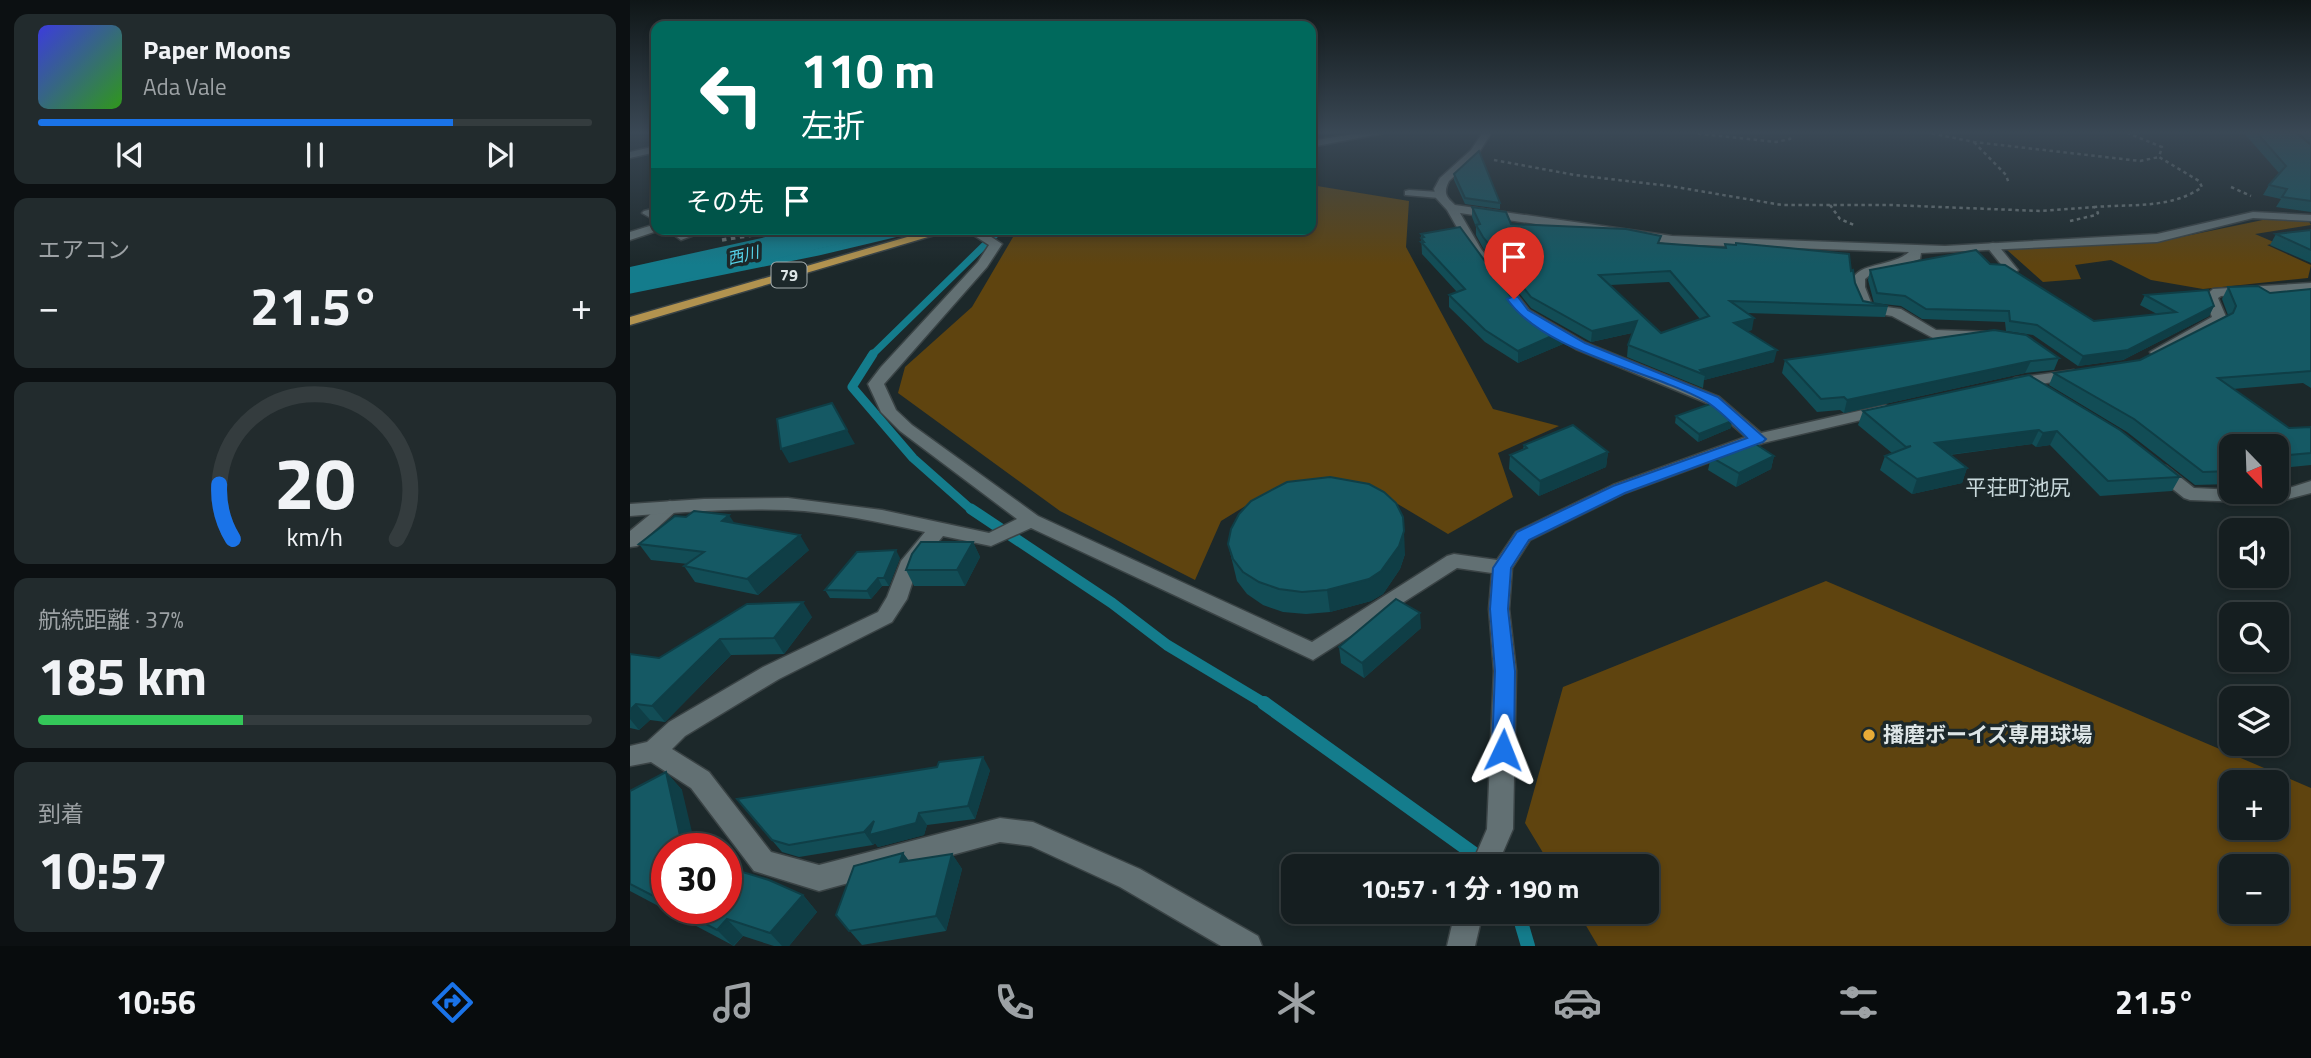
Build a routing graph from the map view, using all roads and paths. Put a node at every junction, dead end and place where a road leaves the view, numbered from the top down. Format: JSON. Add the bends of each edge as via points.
{"nodes":[{"id":1,"x":1449,"y":176,"type":"edge"},
{"id":2,"x":1586,"y":176,"type":"edge"},
{"id":3,"x":2006,"y":176,"type":"edge"},
{"id":4,"x":2191,"y":176,"type":"edge"},
{"id":5,"x":2009,"y":184,"type":"dead end"},
{"id":6,"x":1409,"y":193,"type":"dead end"},
{"id":7,"x":1439,"y":195,"type":"junction"},
{"id":8,"x":1830,"y":205,"type":"junction"},
{"id":9,"x":2095,"y":207,"type":"junction"},
{"id":10,"x":1452,"y":208,"type":"junction"},
{"id":11,"x":2311,"y":218,"type":"edge"},
{"id":12,"x":2066,"y":222,"type":"dead end"},
{"id":13,"x":1860,"y":227,"type":"dead end"},
{"id":14,"x":651,"y":230,"type":"edge"},
{"id":15,"x":928,"y":235,"type":"edge"},
{"id":16,"x":980,"y":235,"type":"edge"},
{"id":17,"x":630,"y":236,"type":"edge"},
{"id":18,"x":1993,"y":247,"type":"junction"},
{"id":19,"x":1920,"y":255,"type":"junction"},
{"id":20,"x":2012,"y":270,"type":"edge"},
{"id":21,"x":2311,"y":287,"type":"edge"},
{"id":22,"x":2292,"y":288,"type":"junction"},
{"id":23,"x":2311,"y":299,"type":"edge"},
{"id":24,"x":672,"y":309,"type":"joint"},
{"id":25,"x":630,"y":319,"type":"edge"},
{"id":26,"x":2000,"y":336,"type":"edge"},
{"id":27,"x":2139,"y":361,"type":"edge"},
{"id":28,"x":2059,"y":364,"type":"edge"},
{"id":29,"x":2025,"y":381,"type":"junction"},
{"id":30,"x":2003,"y":386,"type":"edge"},
{"id":31,"x":2045,"y":393,"type":"edge"},
{"id":32,"x":1907,"y":405,"type":"edge"},
{"id":33,"x":1758,"y":439,"type":"junction"},
{"id":34,"x":2150,"y":462,"type":"edge"},
{"id":35,"x":2311,"y":487,"type":"edge"},
{"id":36,"x":670,"y":507,"type":"junction"},
{"id":37,"x":630,"y":510,"type":"edge"},
{"id":38,"x":1031,"y":520,"type":"junction"},
{"id":39,"x":938,"y":529,"type":"junction"},
{"id":40,"x":630,"y":541,"type":"edge"},
{"id":41,"x":1502,"y":568,"type":"junction"},
{"id":42,"x":642,"y":753,"type":"edge"},
{"id":43,"x":1489,"y":854,"type":"edge"},
{"id":44,"x":1466,"y":924,"type":"edge"},
{"id":45,"x":1248,"y":946,"type":"edge"},
{"id":46,"x":1461,"y":946,"type":"edge"}],
"edges":[{"from":1,"to":7,"type":"street","via":[[1441,184]]},
{"from":2,"to":8,"type":"path","via":[[1782,205]]},
{"from":3,"to":5,"type":"path"},
{"from":4,"to":9,"type":"path","via":[[2199,181],[2200,190],[2163,201]]},
{"from":6,"to":7,"type":"street"},
{"from":7,"to":10,"type":"street"},
{"from":8,"to":9,"type":"path","via":[[2040,211]]},
{"from":8,"to":13,"type":"path","via":[[1840,219]]},
{"from":9,"to":12,"type":"path","via":[[2096,215]]},
{"from":10,"to":19,"type":"street","via":[[1672,240]]},
{"from":10,"to":33,"type":"street","via":[[1476,250],[1524,313],[1581,346],[1713,400]]},
{"from":11,"to":18,"type":"street","via":[[2253,215],[2157,238]]},
{"from":14,"to":17,"type":"street"},
{"from":15,"to":24,"type":"main road","number":"79"},
{"from":16,"to":38,"type":"street","via":[[996,244],[983,264],[876,384],[889,412],[906,428]]},
{"from":18,"to":19,"type":"street"},
{"from":18,"to":20,"type":"street"},
{"from":19,"to":26,"type":"street","via":[[1859,278],[1867,308],[1896,312],[1933,334]]},
{"from":21,"to":22,"type":"street"},
{"from":22,"to":23,"type":"street"},
{"from":22,"to":27,"type":"street","via":[[2218,292],[2211,297],[2220,319]]},
{"from":24,"to":25,"type":"street"},
{"from":28,"to":29,"type":"street","via":[[2081,374]]},
{"from":29,"to":30,"type":"street"},
{"from":29,"to":31,"type":"street"},
{"from":32,"to":33,"type":"street"},
{"from":33,"to":41,"type":"street","via":[[1619,489],[1523,536]]},
{"from":34,"to":35,"type":"street","via":[[2190,494],[2273,497]]},
{"from":36,"to":37,"type":"street"},
{"from":36,"to":39,"type":"street","via":[[788,504],[882,516]]},
{"from":36,"to":40,"type":"street"},
{"from":38,"to":39,"type":"street","via":[[991,540]]},
{"from":38,"to":41,"type":"street","via":[[1313,652],[1454,561]]},
{"from":39,"to":42,"type":"street","via":[[908,566],[897,599],[885,617],[771,673]]},
{"from":41,"to":43,"type":"street","via":[[1499,609],[1505,671],[1500,829]]},
{"from":42,"to":45,"type":"street","via":[[700,780],[764,862],[819,878],[1000,830],[1033,834],[1130,878]]},
{"from":44,"to":46,"type":"street"}]}
